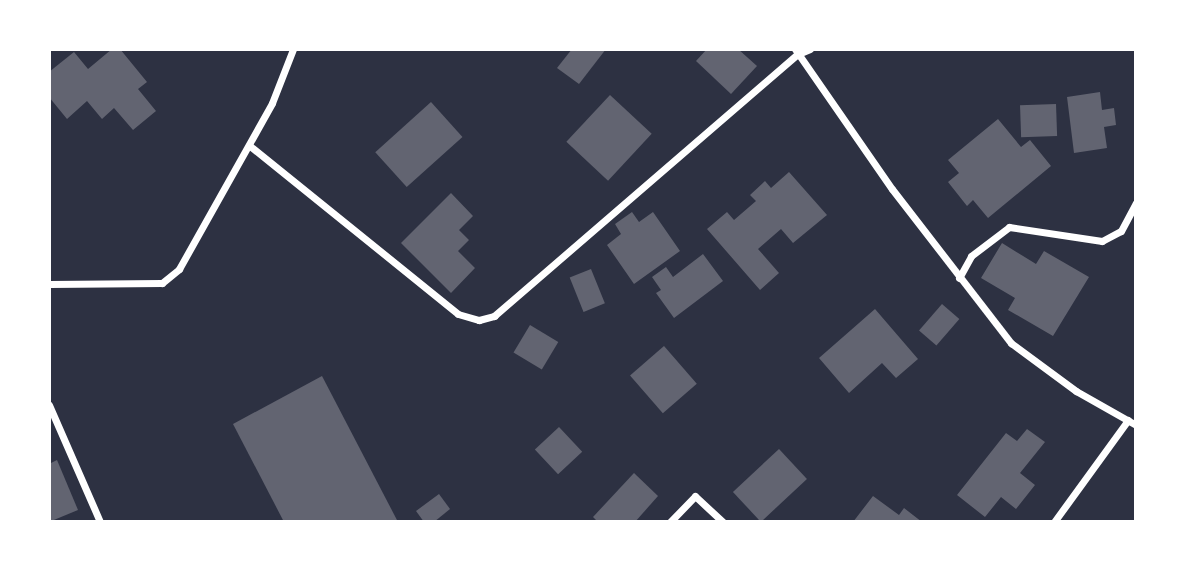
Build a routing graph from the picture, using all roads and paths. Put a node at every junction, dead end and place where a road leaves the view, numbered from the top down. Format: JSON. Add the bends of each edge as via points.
{"nodes":[{"id":1,"x":293,"y":49,"type":"edge"},
{"id":2,"x":810,"y":49,"type":"edge"},
{"id":3,"x":797,"y":51,"type":"edge"},
{"id":4,"x":250,"y":146,"type":"junction"},
{"id":5,"x":1136,"y":203,"type":"edge"},
{"id":6,"x":959,"y":278,"type":"junction"},
{"id":7,"x":49,"y":284,"type":"edge"},
{"id":8,"x":49,"y":405,"type":"edge"},
{"id":9,"x":1128,"y":421,"type":"junction"},
{"id":10,"x":1136,"y":425,"type":"edge"},
{"id":11,"x":100,"y":522,"type":"edge"},
{"id":12,"x":670,"y":522,"type":"edge"},
{"id":13,"x":723,"y":522,"type":"edge"},
{"id":14,"x":1054,"y":522,"type":"edge"}],
"edges":[{"from":1,"to":4,"type":"street"},
{"from":2,"to":3,"type":"street"},
{"from":3,"to":4,"type":"street","via":[[494,316],[479,320],[458,314]]},
{"from":3,"to":6,"type":"street"},
{"from":4,"to":7,"type":"street","via":[[180,269],[162,283]]},
{"from":5,"to":6,"type":"street","via":[[1121,231],[1102,241],[1009,227],[971,256]]},
{"from":6,"to":9,"type":"street","via":[[1010,343],[1076,391]]},
{"from":8,"to":11,"type":"street"},
{"from":9,"to":10,"type":"street"},
{"from":9,"to":14,"type":"street"},
{"from":12,"to":13,"type":"street","via":[[695,496]]}]}
